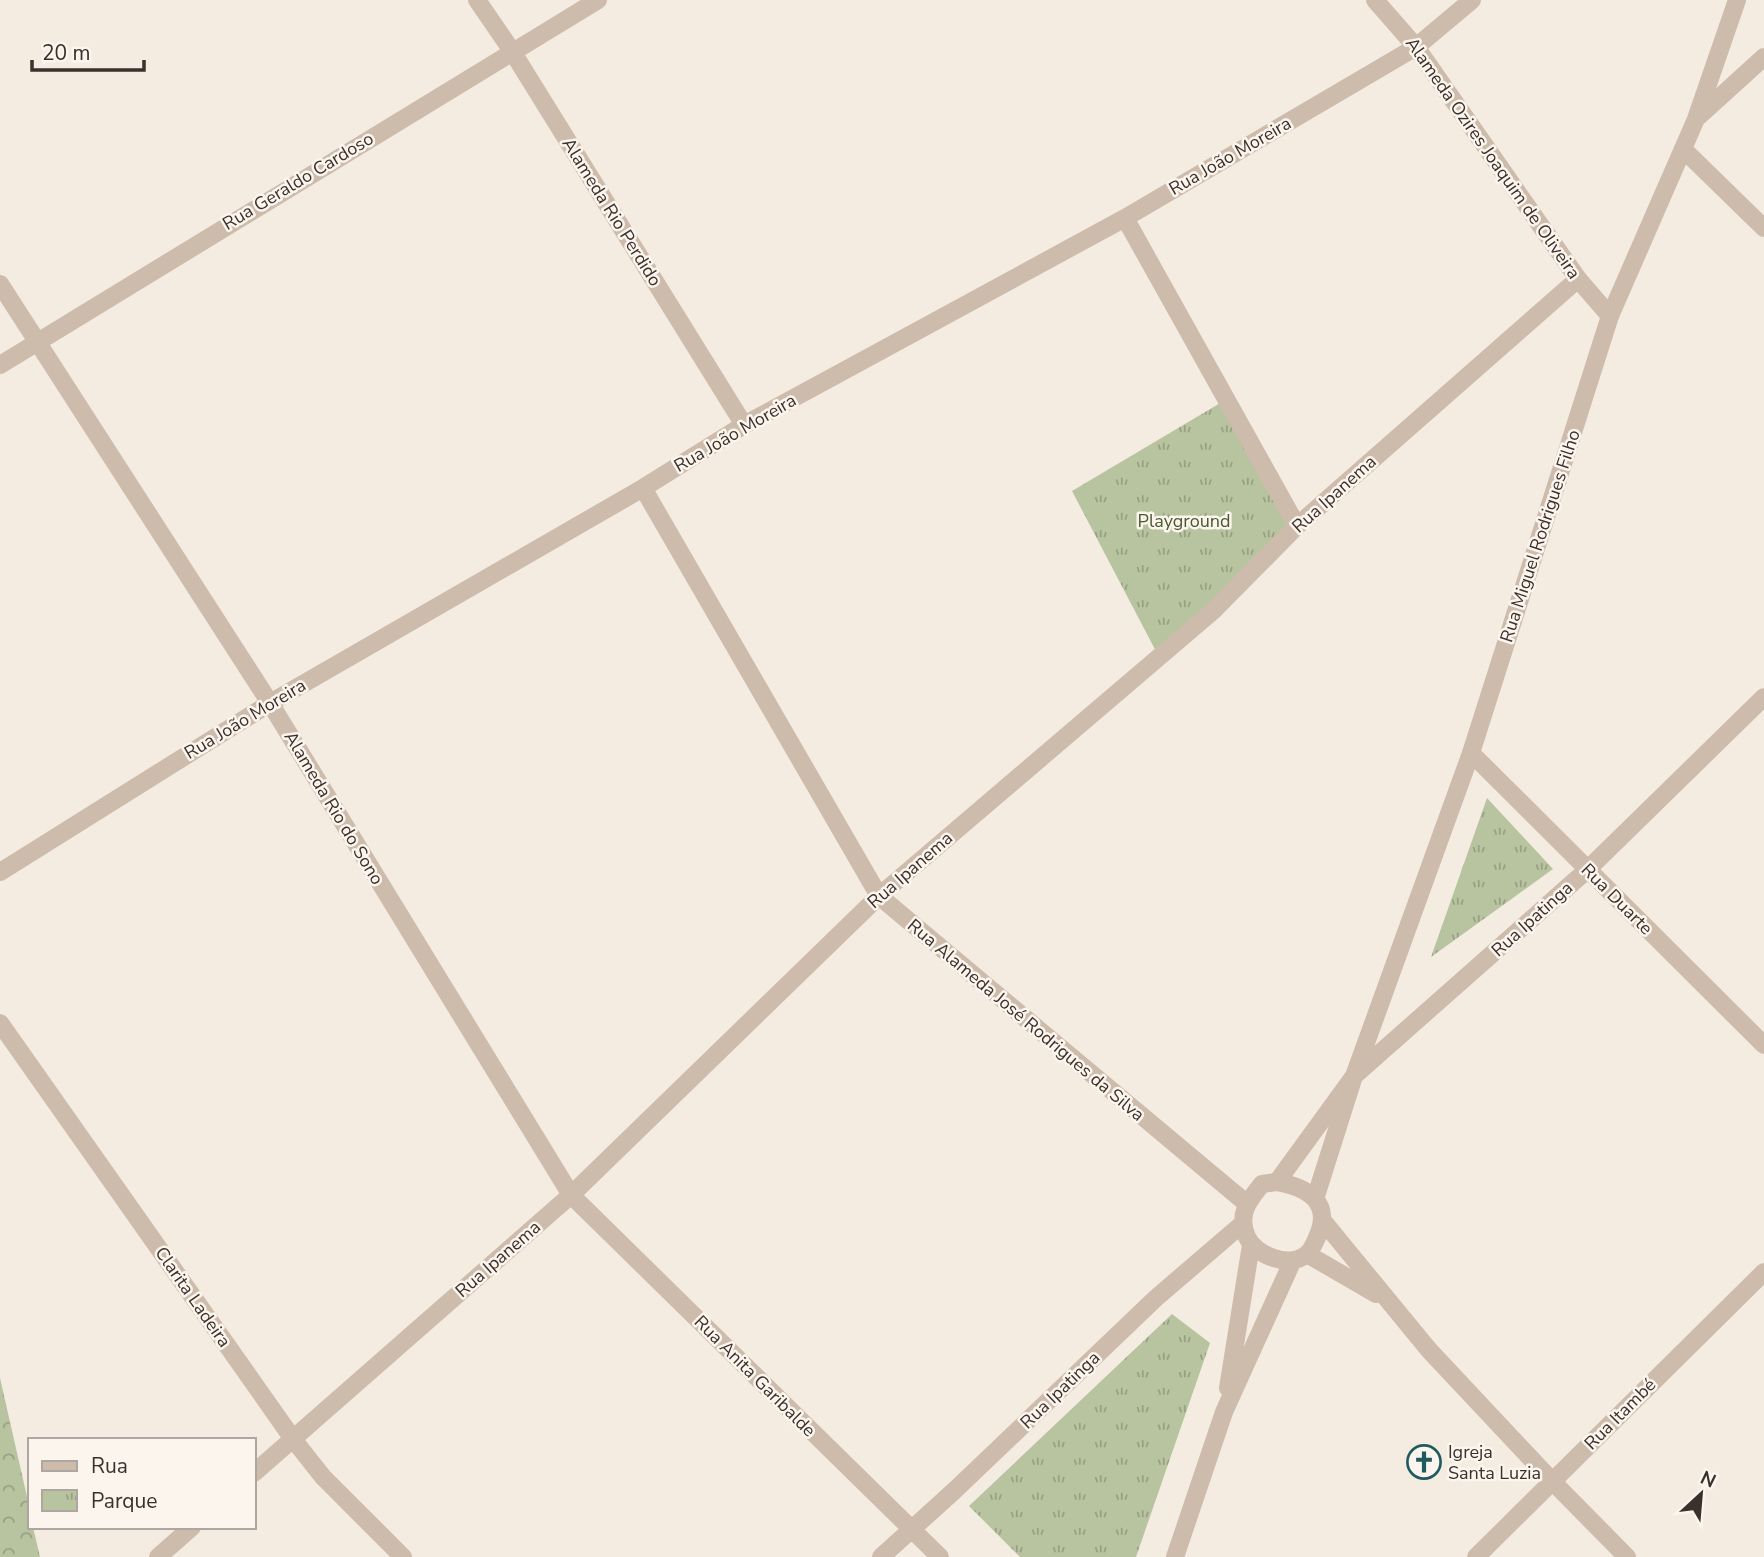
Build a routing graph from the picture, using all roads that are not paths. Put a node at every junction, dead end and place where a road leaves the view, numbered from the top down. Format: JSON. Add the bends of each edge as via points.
{"nodes":[{"id":1,"x":477,"y":0,"type":"edge"},
{"id":2,"x":598,"y":0,"type":"edge"},
{"id":3,"x":1375,"y":0,"type":"edge"},
{"id":4,"x":1472,"y":0,"type":"edge"},
{"id":5,"x":1737,"y":0,"type":"edge"},
{"id":6,"x":1416,"y":47,"type":"junction"},
{"id":7,"x":512,"y":51,"type":"junction"},
{"id":8,"x":1764,"y":57,"type":"edge"},
{"id":9,"x":1696,"y":119,"type":"junction"},
{"id":10,"x":1683,"y":149,"type":"junction"},
{"id":11,"x":1125,"y":218,"type":"junction"},
{"id":12,"x":1764,"y":228,"type":"edge"},
{"id":13,"x":1578,"y":279,"type":"junction"},
{"id":14,"x":0,"y":284,"type":"edge"},
{"id":15,"x":1610,"y":316,"type":"junction"},
{"id":16,"x":38,"y":340,"type":"junction"},
{"id":17,"x":0,"y":365,"type":"edge"},
{"id":18,"x":744,"y":425,"type":"junction"},
{"id":19,"x":643,"y":488,"type":"junction"},
{"id":20,"x":1297,"y":526,"type":"junction"},
{"id":21,"x":1764,"y":697,"type":"edge"},
{"id":22,"x":270,"y":703,"type":"junction"},
{"id":23,"x":1471,"y":753,"type":"junction"},
{"id":24,"x":1587,"y":870,"type":"junction"},
{"id":25,"x":0,"y":872,"type":"edge"},
{"id":26,"x":879,"y":896,"type":"junction"},
{"id":27,"x":0,"y":1023,"type":"edge"},
{"id":28,"x":1764,"y":1045,"type":"edge"},
{"id":29,"x":1354,"y":1076,"type":"junction"},
{"id":30,"x":1277,"y":1182,"type":"junction"},
{"id":31,"x":571,"y":1195,"type":"junction"},
{"id":32,"x":1315,"y":1199,"type":"junction"},
{"id":33,"x":1246,"y":1203,"type":"junction"},
{"id":34,"x":1323,"y":1221,"type":"junction"},
{"id":35,"x":1241,"y":1225,"type":"junction"},
{"id":36,"x":1251,"y":1245,"type":"junction"},
{"id":37,"x":1300,"y":1257,"type":"junction"},
{"id":38,"x":1764,"y":1272,"type":"edge"},
{"id":39,"x":1388,"y":1301,"type":"junction"},
{"id":40,"x":1224,"y":1412,"type":"junction"},
{"id":41,"x":292,"y":1439,"type":"junction"},
{"id":42,"x":256,"y":1471,"type":"edge"},
{"id":43,"x":1552,"y":1481,"type":"junction"},
{"id":44,"x":190,"y":1529,"type":"edge"},
{"id":45,"x":910,"y":1529,"type":"junction"},
{"id":46,"x":158,"y":1557,"type":"edge"},
{"id":47,"x":403,"y":1557,"type":"edge"},
{"id":48,"x":881,"y":1557,"type":"edge"},
{"id":49,"x":940,"y":1557,"type":"edge"},
{"id":50,"x":1175,"y":1557,"type":"edge"},
{"id":51,"x":1476,"y":1557,"type":"edge"},
{"id":52,"x":1628,"y":1557,"type":"edge"}],
"edges":[{"from":1,"to":7,"type":"street","name":"Alameda Rio Perdido"},
{"from":2,"to":7,"type":"street","name":"Rua Geraldo Cardoso"},
{"from":3,"to":6,"type":"street","name":"Alameda Ozires Joaquim de Oliveira"},
{"from":4,"to":6,"type":"street","name":"Rua João Moreira"},
{"from":5,"to":9,"type":"street","name":"Rua Miguel Rodrigues Filho"},
{"from":6,"to":11,"type":"street","name":"Rua João Moreira"},
{"from":6,"to":13,"type":"street","name":"Alameda Ozires Joaquim de Oliveira"},
{"from":7,"to":16,"type":"street","name":"Rua Geraldo Cardoso"},
{"from":7,"to":18,"type":"street","name":"Alameda Rio Perdido"},
{"from":8,"to":9,"type":"street"},
{"from":9,"to":10,"type":"street","name":"Rua Miguel Rodrigues Filho"},
{"from":10,"to":12,"type":"street"},
{"from":10,"to":15,"type":"street","name":"Rua Miguel Rodrigues Filho"},
{"from":11,"to":18,"type":"street","name":"Rua João Moreira"},
{"from":11,"to":20,"type":"street"},
{"from":13,"to":15,"type":"street","name":"Alameda Ozires Joaquim de Oliveira"},
{"from":13,"to":20,"type":"street","name":"Rua Ipanema"},
{"from":14,"to":16,"type":"street","name":"Alameda Rio do Sono"},
{"from":15,"to":23,"type":"street","name":"Rua Miguel Rodrigues Filho"},
{"from":16,"to":17,"type":"street","name":"Rua Geraldo Cardoso"},
{"from":16,"to":22,"type":"street","name":"Alameda Rio do Sono"},
{"from":18,"to":19,"type":"street","name":"Rua João Moreira"},
{"from":19,"to":22,"type":"street","name":"Rua João Moreira"},
{"from":19,"to":26,"type":"street","name":"Rua Alameda José Rodrigues da Silva"},
{"from":20,"to":26,"type":"street","name":"Rua Ipanema","via":[[1213,611]]},
{"from":21,"to":24,"type":"street","name":"Rua Ipatinga"},
{"from":22,"to":25,"type":"street","name":"Rua João Moreira"},
{"from":22,"to":31,"type":"street","name":"Alameda Rio do Sono"},
{"from":23,"to":24,"type":"street","name":"Rua Duarte"},
{"from":23,"to":29,"type":"street","name":"Rua Miguel Rodrigues Filho"},
{"from":24,"to":28,"type":"street","name":"Rua Duarte"},
{"from":24,"to":29,"type":"street","name":"Rua Ipatinga"},
{"from":26,"to":31,"type":"street","name":"Rua Ipanema"},
{"from":26,"to":33,"type":"street","name":"Rua Alameda José Rodrigues da Silva"},
{"from":27,"to":41,"type":"street","name":"Clarita Ladeira"},
{"from":29,"to":30,"type":"street","name":"Rua Miguel Rodrigues Filho"},
{"from":29,"to":32,"type":"street","name":"Rua Miguel Rodrigues Filho"},
{"from":30,"to":32,"type":"street","via":[[1294,1185]]},
{"from":30,"to":33,"type":"street","via":[[1262,1184]]},
{"from":31,"to":41,"type":"street","name":"Rua Ipanema"},
{"from":31,"to":45,"type":"street","name":"Rua Anita Garibalde"},
{"from":32,"to":34,"type":"street","via":[[1322,1208]]},
{"from":33,"to":35,"type":"street"},
{"from":34,"to":37,"type":"street","via":[[1317,1238]]},
{"from":34,"to":39,"type":"street"},
{"from":35,"to":36,"type":"street"},
{"from":35,"to":45,"type":"street","name":"Rua Ipatinga","via":[[1156,1298]]},
{"from":36,"to":37,"type":"street","via":[[1276,1258]]},
{"from":36,"to":40,"type":"street"},
{"from":37,"to":39,"type":"street"},
{"from":37,"to":40,"type":"street"},
{"from":38,"to":43,"type":"street","name":"Rua Itambé"},
{"from":39,"to":43,"type":"street"},
{"from":40,"to":50,"type":"street"},
{"from":41,"to":42,"type":"street","name":"Rua Ipanema"},
{"from":41,"to":47,"type":"street","name":"Clarita Ladeira"},
{"from":43,"to":51,"type":"street","name":"Rua Itambé"},
{"from":43,"to":52,"type":"street"},
{"from":44,"to":46,"type":"street"},
{"from":45,"to":48,"type":"street","name":"Rua Ipatinga"},
{"from":45,"to":49,"type":"street","name":"Rua Anita Garibalde"}]}
